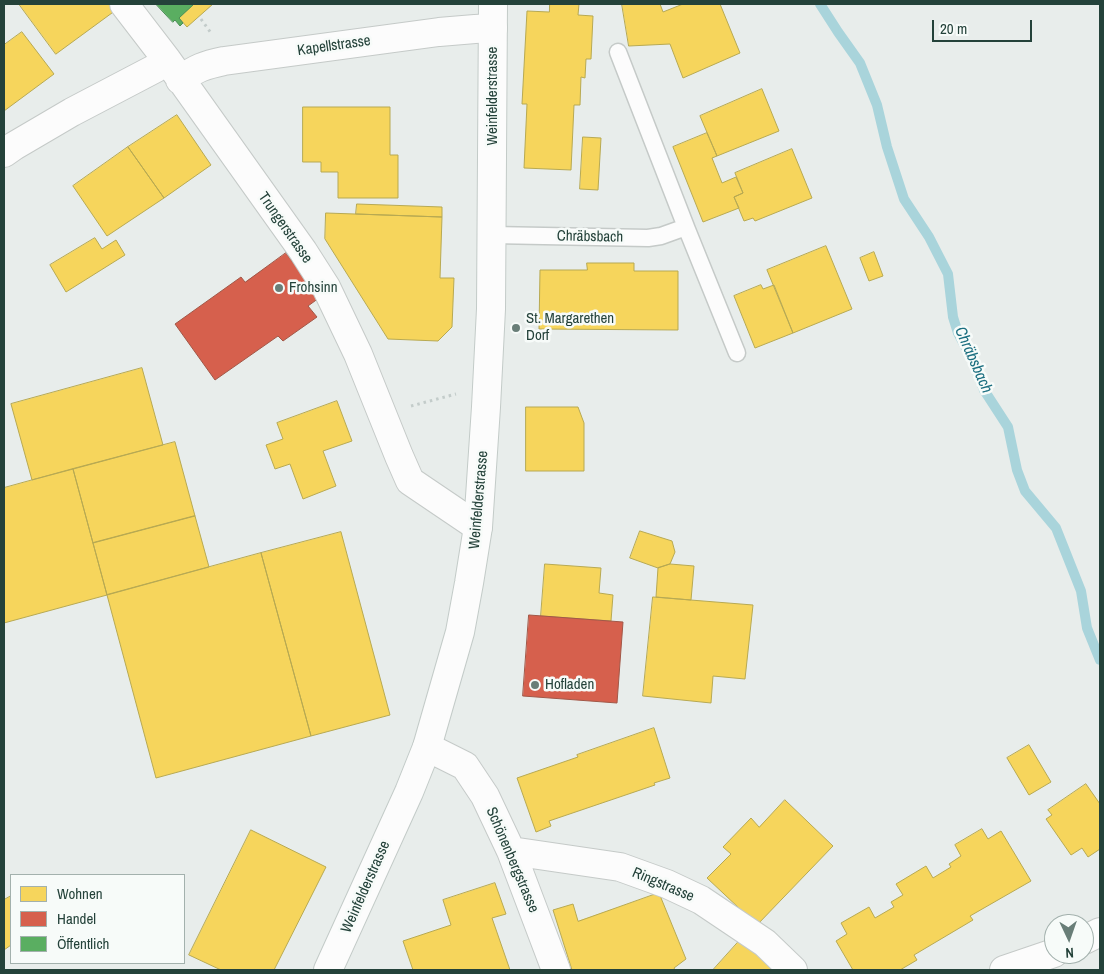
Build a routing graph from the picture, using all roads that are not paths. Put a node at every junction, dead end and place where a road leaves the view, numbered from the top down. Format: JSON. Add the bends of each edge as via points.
{"nodes":[{"id":1,"x":124,"y":4,"type":"edge"},
{"id":2,"x":493,"y":16,"type":"edge"},
{"id":3,"x":618,"y":52,"type":"dead end"},
{"id":4,"x":173,"y":70,"type":"junction"},
{"id":5,"x":4,"y":153,"type":"edge"},
{"id":6,"x":686,"y":227,"type":"junction"},
{"id":7,"x":492,"y":235,"type":"junction"},
{"id":8,"x":737,"y":353,"type":"dead end"},
{"id":9,"x":478,"y":527,"type":"junction"},
{"id":10,"x":427,"y":747,"type":"junction"},
{"id":11,"x":511,"y":851,"type":"junction"},
{"id":12,"x":1044,"y":956,"type":"edge"},
{"id":13,"x":328,"y":970,"type":"edge"},
{"id":14,"x":556,"y":970,"type":"edge"},
{"id":15,"x":793,"y":970,"type":"edge"},
{"id":16,"x":1004,"y":970,"type":"edge"}],
"edges":[{"from":1,"to":4,"type":"street","name":"Trungerstrasse"},
{"from":2,"to":4,"type":"street","name":"Kapellstrasse","via":[[475,29],[224,61],[192,71]]},
{"from":2,"to":7,"type":"street","name":"Weinfelderstrasse"},
{"from":3,"to":6,"type":"lane"},
{"from":4,"to":5,"type":"street","name":"Kapellstrasse","via":[[156,68],[72,112]]},
{"from":4,"to":9,"type":"street","name":"Trungerstrasse","via":[[326,287],[358,354],[410,481]]},
{"from":6,"to":7,"type":"lane","name":"Chräbsbach","via":[[648,238]]},
{"from":6,"to":8,"type":"lane"},
{"from":7,"to":9,"type":"street","name":"Weinfelderstrasse","via":[[491,309]]},
{"from":9,"to":10,"type":"street","name":"Weinfelderstrasse","via":[[460,632]]},
{"from":10,"to":11,"type":"street","name":"Schönenbergstrasse","via":[[465,766],[485,796]]},
{"from":10,"to":13,"type":"street","name":"Weinfelderstrasse"},
{"from":11,"to":14,"type":"street","name":"Schönenbergstrasse"},
{"from":11,"to":15,"type":"street","name":"Ringstrasse","via":[[620,867],[667,884],[701,900],[765,943]]},
{"from":12,"to":16,"type":"street"}]}
